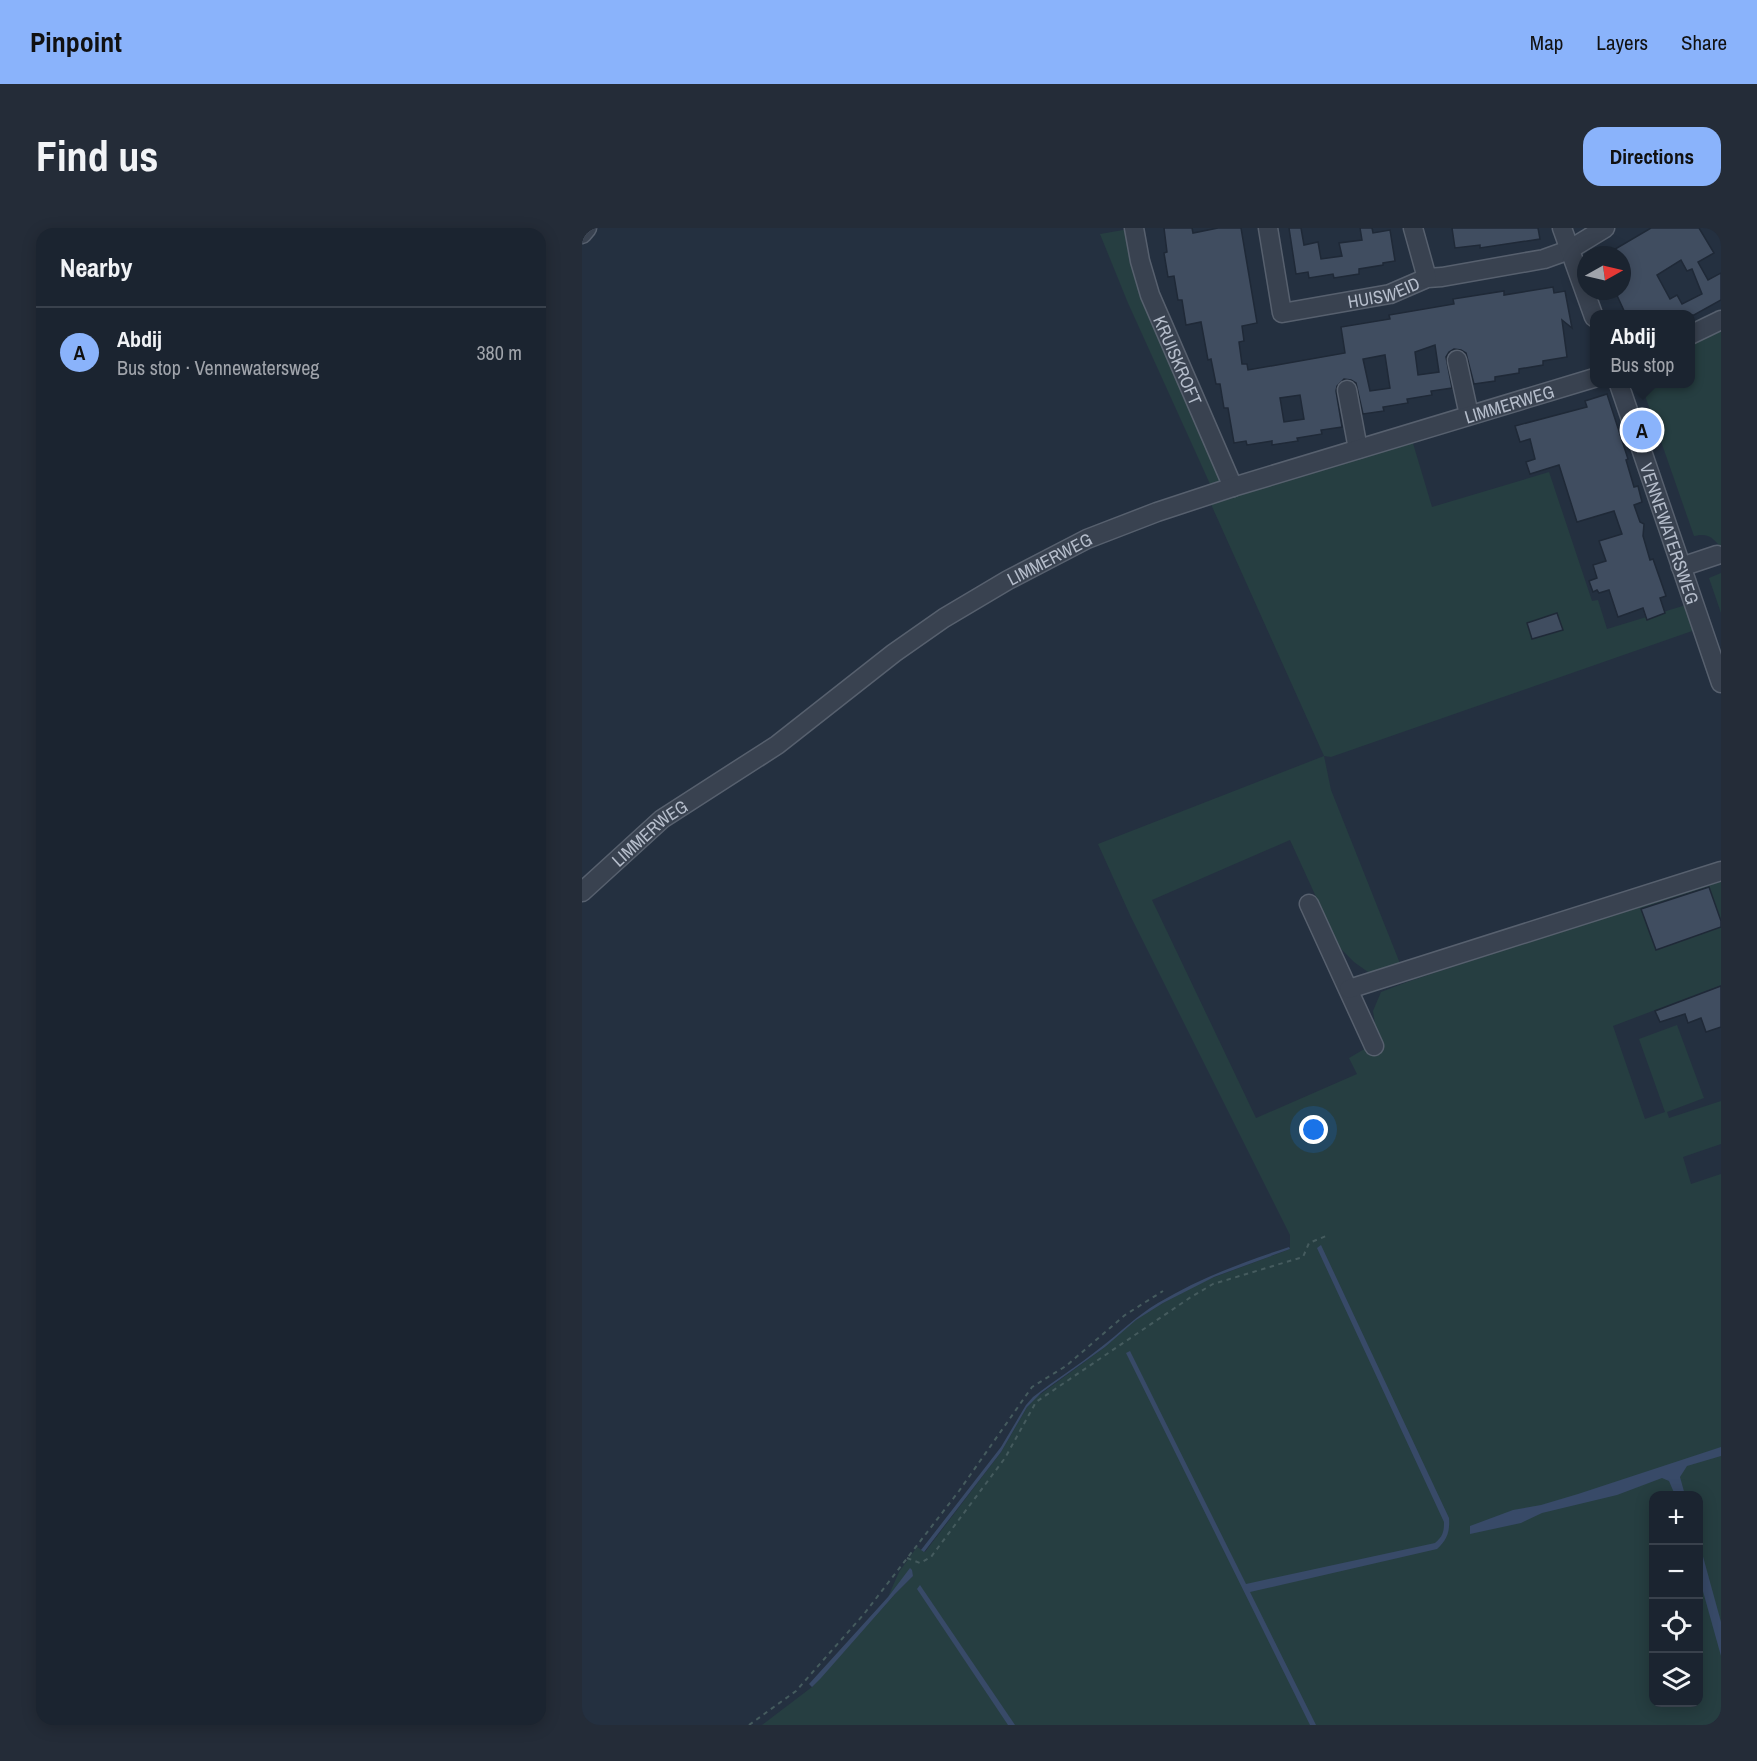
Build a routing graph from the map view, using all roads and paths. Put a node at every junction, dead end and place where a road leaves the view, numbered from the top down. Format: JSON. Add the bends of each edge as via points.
{"nodes":[{"id":1,"x":587,"y":228,"type":"edge"},
{"id":2,"x":1134,"y":228,"type":"edge"},
{"id":3,"x":1268,"y":228,"type":"edge"},
{"id":4,"x":1413,"y":228,"type":"edge"},
{"id":5,"x":1562,"y":228,"type":"edge"},
{"id":6,"x":1605,"y":228,"type":"edge"},
{"id":7,"x":582,"y":234,"type":"edge"},
{"id":8,"x":1569,"y":250,"type":"junction"},
{"id":9,"x":1427,"y":278,"type":"junction"},
{"id":10,"x":1591,"y":310,"type":"edge"},
{"id":11,"x":1721,"y":320,"type":"edge"},
{"id":12,"x":1695,"y":333,"type":"edge"},
{"id":13,"x":1457,"y":360,"type":"dead end"},
{"id":14,"x":1590,"y":379,"type":"edge"},
{"id":15,"x":1619,"y":388,"type":"edge"},
{"id":16,"x":1347,"y":390,"type":"dead end"},
{"id":17,"x":1469,"y":416,"type":"junction"},
{"id":18,"x":1358,"y":449,"type":"junction"},
{"id":19,"x":1233,"y":487,"type":"junction"},
{"id":20,"x":1717,"y":555,"type":"dead end"},
{"id":21,"x":1681,"y":567,"type":"junction"},
{"id":22,"x":1721,"y":682,"type":"edge"},
{"id":23,"x":1721,"y":871,"type":"edge"},
{"id":24,"x":582,"y":892,"type":"edge"},
{"id":25,"x":1309,"y":904,"type":"dead end"},
{"id":26,"x":1349,"y":989,"type":"junction"},
{"id":27,"x":1374,"y":1046,"type":"dead end"},
{"id":28,"x":1326,"y":1236,"type":"dead end"},
{"id":29,"x":1163,"y":1291,"type":"dead end"},
{"id":30,"x":907,"y":1558,"type":"junction"},
{"id":31,"x":749,"y":1725,"type":"edge"}],
"edges":[{"from":1,"to":7,"type":"street"},
{"from":2,"to":19,"type":"street","name":"KRUISKROFT","via":[[1150,295]]},
{"from":3,"to":9,"type":"street","name":"HUISWEID","via":[[1282,313],[1390,294]]},
{"from":4,"to":9,"type":"street"},
{"from":5,"to":8,"type":"street"},
{"from":6,"to":8,"type":"street","name":"HUISWEID"},
{"from":8,"to":9,"type":"street","name":"HUISWEID","via":[[1544,259]]},
{"from":8,"to":10,"type":"street"},
{"from":11,"to":12,"type":"street"},
{"from":13,"to":17,"type":"street"},
{"from":14,"to":17,"type":"street","name":"LIMMERWEG"},
{"from":15,"to":21,"type":"street","name":"VENNEWATERSWEG"},
{"from":16,"to":18,"type":"street"},
{"from":17,"to":18,"type":"street","name":"LIMMERWEG"},
{"from":18,"to":19,"type":"street","name":"LIMMERWEG"},
{"from":19,"to":24,"type":"street","name":"LIMMERWEG","via":[[1087,539],[944,618],[777,745],[662,819]]},
{"from":20,"to":21,"type":"street"},
{"from":21,"to":22,"type":"street","name":"VENNEWATERSWEG"},
{"from":23,"to":26,"type":"street"},
{"from":25,"to":26,"type":"street"},
{"from":26,"to":27,"type":"street"},
{"from":28,"to":30,"type":"path","via":[[1309,1243],[1303,1257],[1213,1284],[1036,1402],[1005,1458],[931,1557],[920,1563]]},
{"from":29,"to":30,"type":"path","via":[[1125,1315],[1066,1366],[1032,1387]]},
{"from":30,"to":31,"type":"path","via":[[796,1691]]}]}
